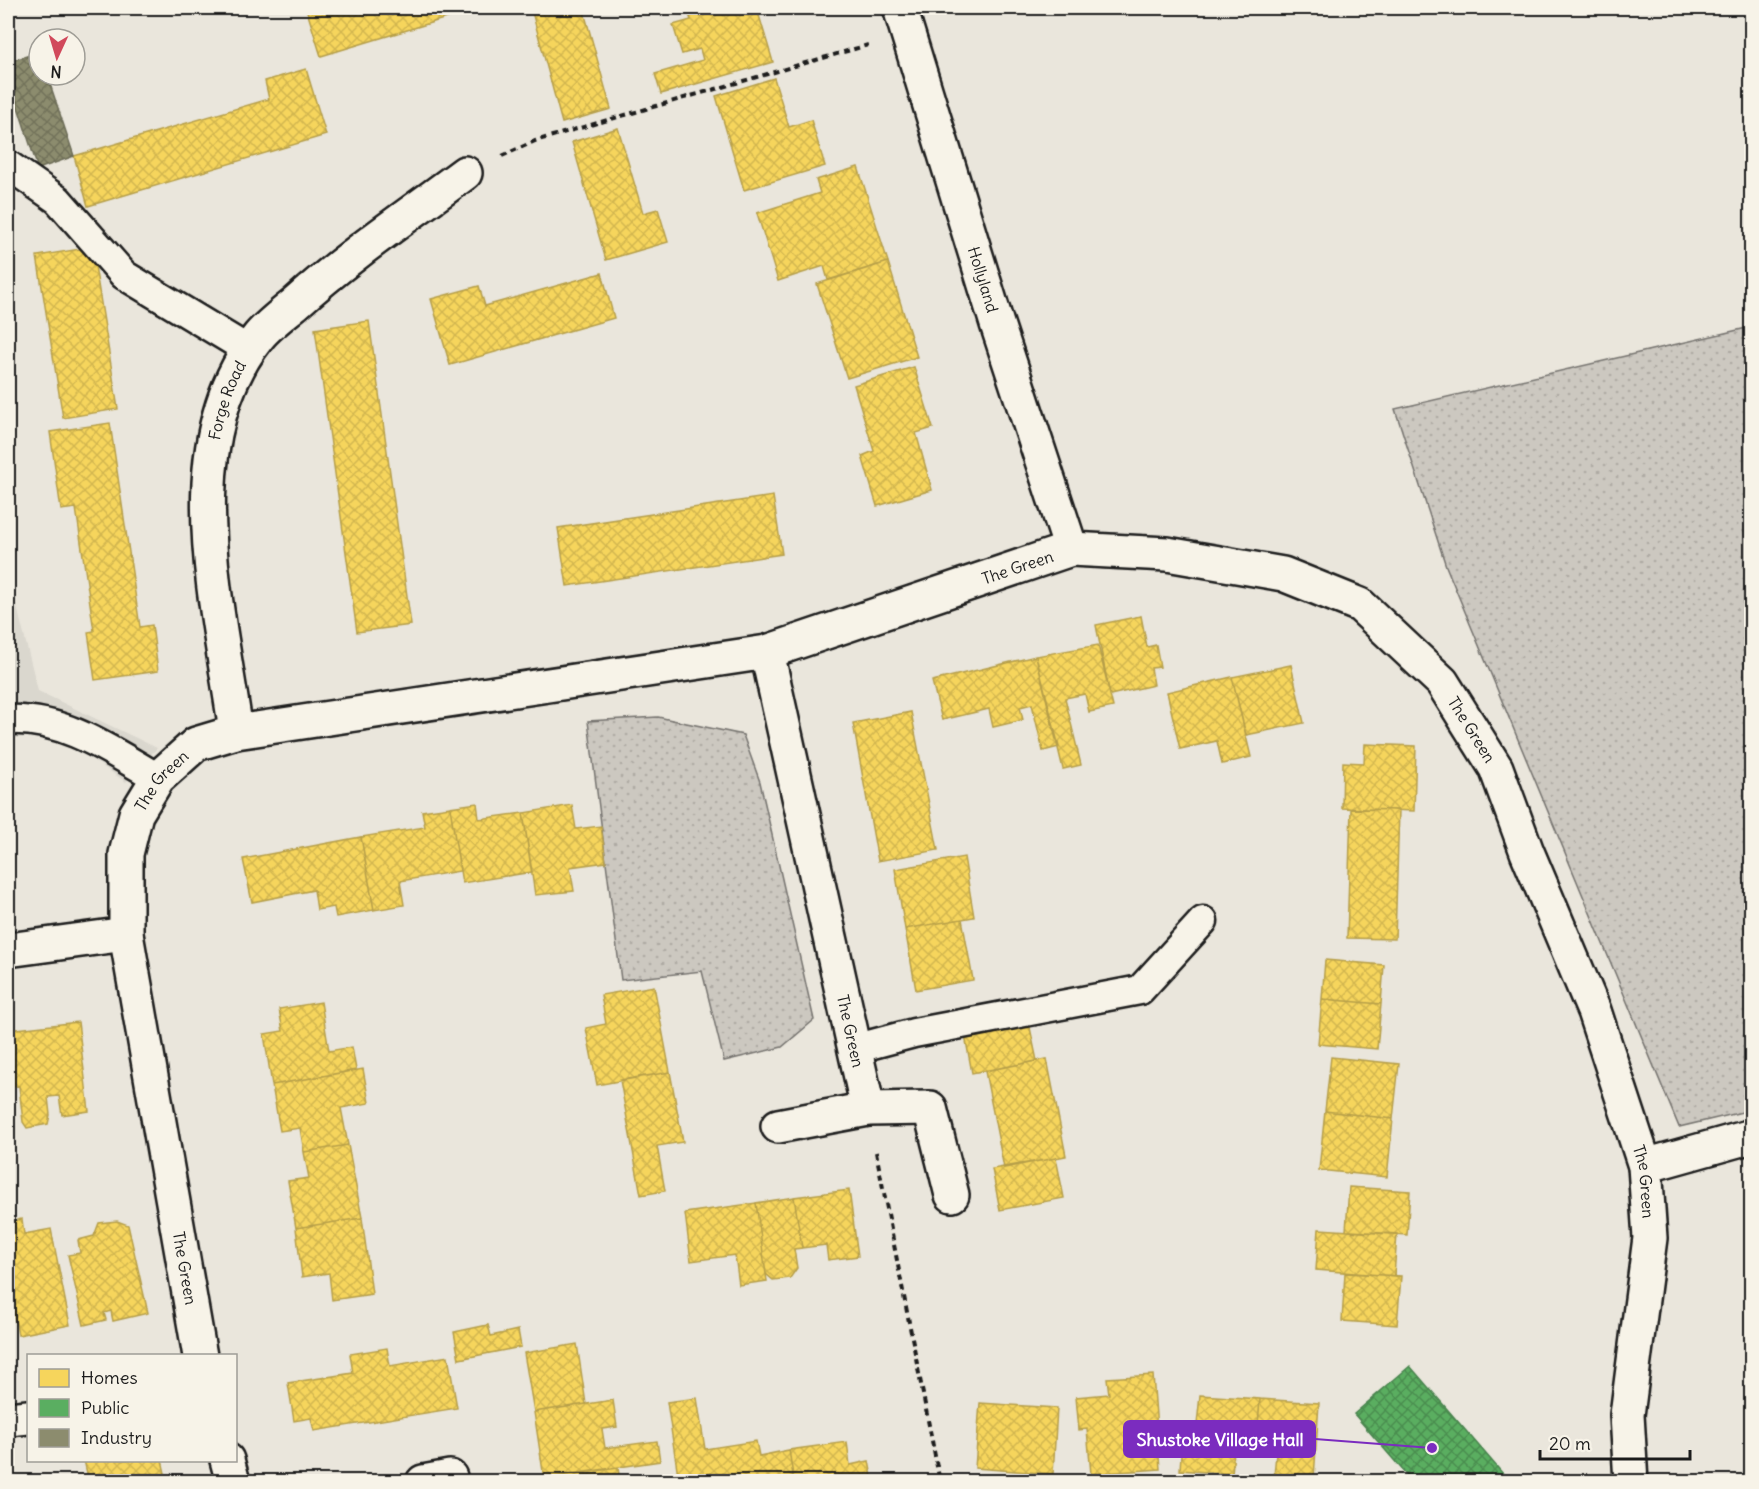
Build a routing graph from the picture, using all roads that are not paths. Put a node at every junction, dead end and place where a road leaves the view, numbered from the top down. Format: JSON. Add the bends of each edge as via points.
{"nodes":[{"id":1,"x":905,"y":20,"type":"edge"},
{"id":2,"x":8,"y":165,"type":"edge"},
{"id":3,"x":465,"y":173,"type":"road end"},
{"id":4,"x":250,"y":351,"type":"junction"},
{"id":5,"x":1071,"y":549,"type":"junction"},
{"id":6,"x":767,"y":652,"type":"junction"},
{"id":7,"x":8,"y":720,"type":"edge"},
{"id":8,"x":236,"y":732,"type":"junction"},
{"id":9,"x":158,"y":778,"type":"junction"},
{"id":10,"x":1203,"y":921,"type":"dead end"},
{"id":11,"x":126,"y":934,"type":"junction"},
{"id":12,"x":8,"y":951,"type":"edge"},
{"id":13,"x":854,"y":1049,"type":"junction"},
{"id":14,"x":868,"y":1109,"type":"junction"},
{"id":15,"x":778,"y":1126,"type":"dead end"},
{"id":16,"x":1752,"y":1136,"type":"edge"},
{"id":17,"x":1645,"y":1166,"type":"junction"},
{"id":18,"x":952,"y":1195,"type":"dead end"},
{"id":19,"x":200,"y":1354,"type":"edge"},
{"id":20,"x":27,"y":1417,"type":"edge"},
{"id":21,"x":8,"y":1419,"type":"edge"},
{"id":22,"x":227,"y":1462,"type":"edge"},
{"id":23,"x":233,"y":1482,"type":"edge"},
{"id":24,"x":1631,"y":1482,"type":"edge"}],
"edges":[{"from":1,"to":5,"type":"street","name":"Hollyland","via":[[997,324]]},
{"from":2,"to":4,"type":"lane","via":[[58,200],[124,275]]},
{"from":3,"to":4,"type":"street","name":"Forge Road","via":[[321,281],[260,336]]},
{"from":4,"to":8,"type":"street","name":"Forge Road","via":[[226,390],[213,445],[207,505]]},
{"from":5,"to":6,"type":"street","name":"The Green"},
{"from":5,"to":17,"type":"street","name":"The Green","via":[[1167,554],[1283,574],[1360,605],[1442,682],[1496,768],[1594,1011]]},
{"from":6,"to":8,"type":"street","name":"The Green"},
{"from":6,"to":13,"type":"street","name":"The Green"},
{"from":7,"to":9,"type":"lane","via":[[74,730]]},
{"from":8,"to":9,"type":"street","name":"The Green","via":[[196,744]]},
{"from":9,"to":11,"type":"street","name":"The Green","via":[[136,814],[126,854]]},
{"from":10,"to":13,"type":"lane","via":[[1140,990],[914,1033]]},
{"from":11,"to":12,"type":"street"},
{"from":11,"to":19,"type":"street","name":"The Green"},
{"from":13,"to":14,"type":"street","name":"The Green"},
{"from":14,"to":15,"type":"street"},
{"from":14,"to":18,"type":"street","via":[[930,1108]]},
{"from":16,"to":17,"type":"street"},
{"from":17,"to":24,"type":"street","name":"The Green","via":[[1650,1238],[1627,1415]]},
{"from":20,"to":21,"type":"street"},
{"from":22,"to":23,"type":"street"}]}
